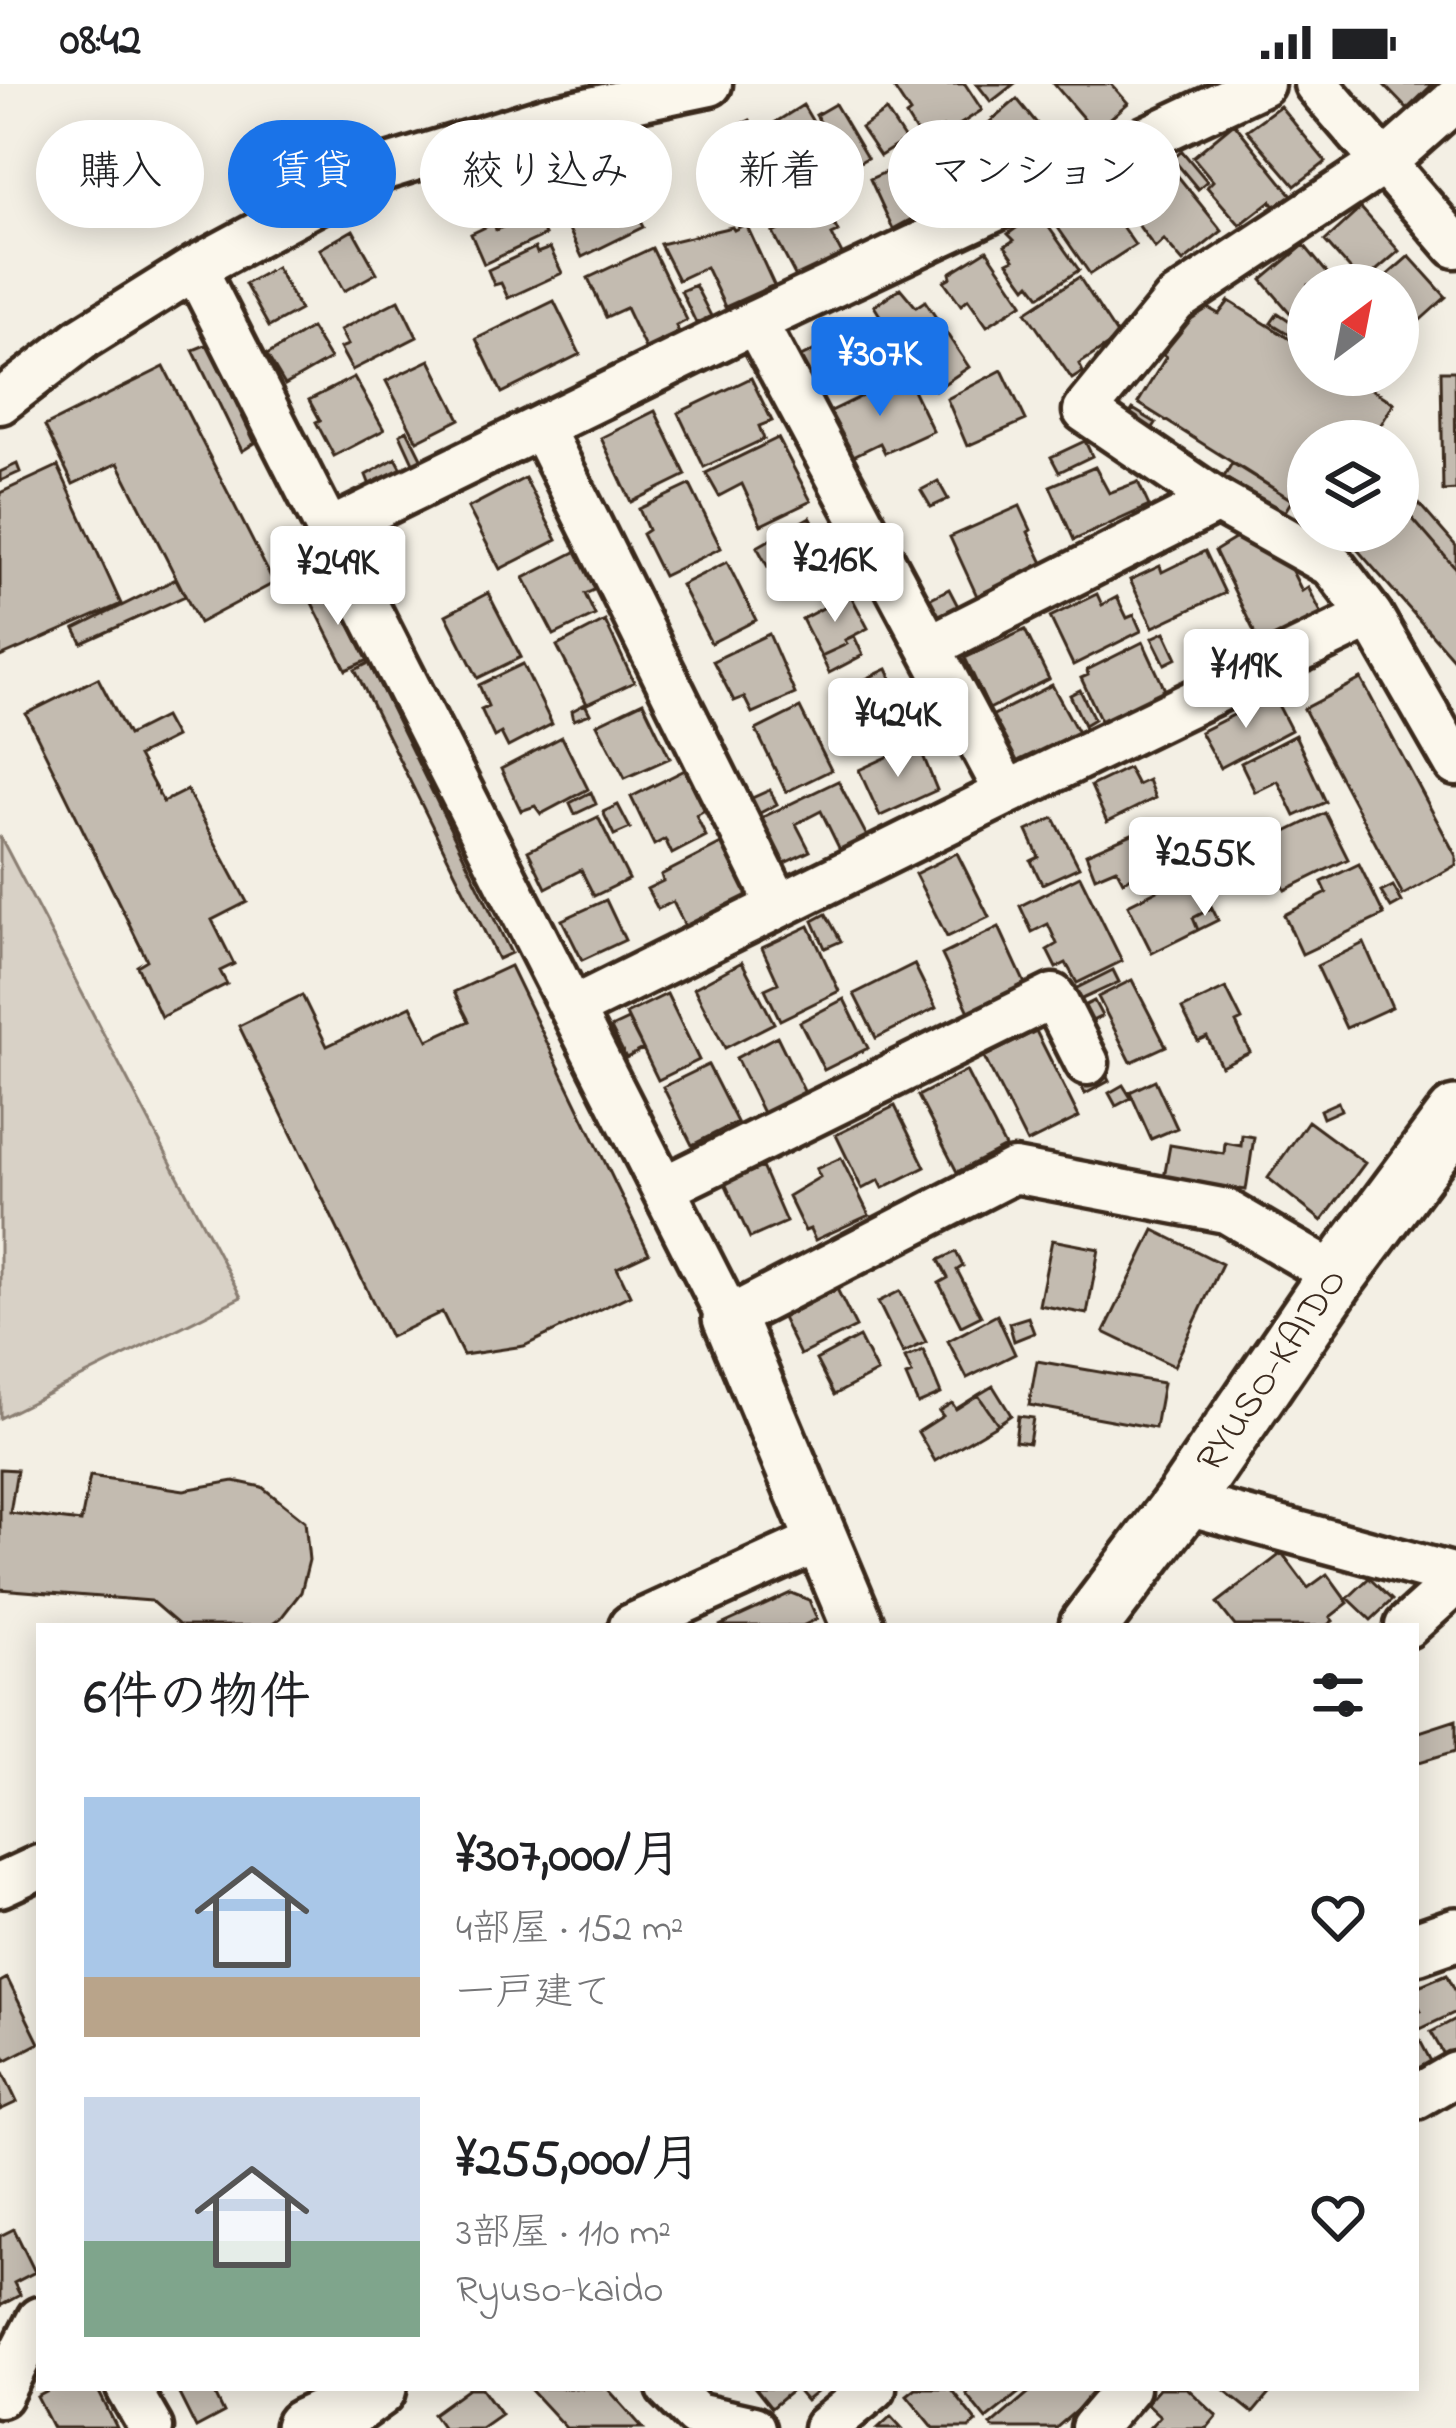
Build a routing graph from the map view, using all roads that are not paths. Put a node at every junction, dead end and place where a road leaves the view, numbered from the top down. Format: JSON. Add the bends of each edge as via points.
{"nodes":[{"id":1,"x":710,"y":84,"type":"edge"},
{"id":2,"x":1262,"y":84,"type":"edge"},
{"id":3,"x":1316,"y":84,"type":"edge"},
{"id":4,"x":1456,"y":99,"type":"edge"},
{"id":5,"x":1385,"y":162,"type":"junction"},
{"id":6,"x":1456,"y":246,"type":"edge"},
{"id":7,"x":195,"y":268,"type":"junction"},
{"id":8,"x":755,"y":322,"type":"junction"},
{"id":9,"x":0,"y":402,"type":"edge"},
{"id":10,"x":541,"y":427,"type":"junction"},
{"id":11,"x":1217,"y":501,"type":"junction"},
{"id":12,"x":330,"y":530,"type":"junction"},
{"id":13,"x":1371,"y":616,"type":"junction"},
{"id":14,"x":928,"y":646,"type":"junction"},
{"id":15,"x":1456,"y":764,"type":"edge"},
{"id":16,"x":1007,"y":793,"type":"junction"},
{"id":17,"x":779,"y":906,"type":"junction"},
{"id":18,"x":573,"y":1008,"type":"junction"},
{"id":19,"x":1087,"y":1063,"type":"dead end"},
{"id":20,"x":1456,"y":1116,"type":"edge"},
{"id":21,"x":664,"y":1188,"type":"junction"},
{"id":22,"x":1337,"y":1276,"type":"junction"},
{"id":23,"x":729,"y":1318,"type":"junction"},
{"id":24,"x":1183,"y":1502,"type":"junction"},
{"id":25,"x":820,"y":1540,"type":"junction"},
{"id":26,"x":1456,"y":1579,"type":"edge"},
{"id":27,"x":638,"y":1623,"type":"edge"},
{"id":28,"x":857,"y":1623,"type":"edge"},
{"id":29,"x":1091,"y":1623,"type":"edge"},
{"id":30,"x":1411,"y":1623,"type":"edge"},
{"id":31,"x":36,"y":1868,"type":"edge"},
{"id":32,"x":0,"y":1885,"type":"edge"},
{"id":33,"x":1456,"y":1934,"type":"edge"},
{"id":34,"x":1419,"y":1947,"type":"edge"},
{"id":35,"x":1456,"y":2074,"type":"edge"},
{"id":36,"x":1419,"y":2095,"type":"edge"},
{"id":37,"x":36,"y":2325,"type":"edge"},
{"id":38,"x":130,"y":2391,"type":"edge"},
{"id":39,"x":373,"y":2391,"type":"edge"},
{"id":40,"x":672,"y":2391,"type":"edge"},
{"id":41,"x":870,"y":2391,"type":"edge"},
{"id":42,"x":1124,"y":2391,"type":"edge"},
{"id":43,"x":0,"y":2396,"type":"edge"},
{"id":44,"x":151,"y":2428,"type":"edge"},
{"id":45,"x":304,"y":2428,"type":"edge"},
{"id":46,"x":753,"y":2428,"type":"edge"},
{"id":47,"x":825,"y":2428,"type":"edge"},
{"id":48,"x":1093,"y":2428,"type":"edge"}],
"edges":[{"from":1,"to":7,"type":"street","via":[[548,118],[375,171]]},
{"from":2,"to":8,"type":"street"},
{"from":3,"to":5,"type":"street"},
{"from":4,"to":5,"type":"street"},
{"from":5,"to":6,"type":"street"},
{"from":5,"to":11,"type":"street","via":[[1175,301],[1085,411]]},
{"from":7,"to":9,"type":"street"},
{"from":7,"to":12,"type":"street"},
{"from":8,"to":10,"type":"street"},
{"from":8,"to":14,"type":"street"},
{"from":10,"to":12,"type":"street"},
{"from":10,"to":17,"type":"street"},
{"from":11,"to":13,"type":"street","via":[[1333,566]]},
{"from":11,"to":14,"type":"street"},
{"from":12,"to":18,"type":"street"},
{"from":13,"to":15,"type":"street"},
{"from":13,"to":16,"type":"street"},
{"from":14,"to":16,"type":"street"},
{"from":16,"to":17,"type":"street"},
{"from":17,"to":18,"type":"street"},
{"from":18,"to":21,"type":"street"},
{"from":19,"to":21,"type":"street","via":[[1053,996]]},
{"from":20,"to":22,"type":"main road","name":"RYUSO-KAIDO"},
{"from":21,"to":23,"type":"street"},
{"from":22,"to":23,"type":"street","via":[[1226,1211],[1014,1171]]},
{"from":22,"to":24,"type":"main road","name":"RYUSO-KAIDO"},
{"from":23,"to":25,"type":"street"},
{"from":24,"to":26,"type":"street"},
{"from":24,"to":29,"type":"main road","name":"RYUSO-KAIDO"},
{"from":25,"to":27,"type":"street"},
{"from":25,"to":28,"type":"street"},
{"from":26,"to":30,"type":"street"},
{"from":31,"to":32,"type":"street"},
{"from":33,"to":34,"type":"street"},
{"from":35,"to":36,"type":"street"},
{"from":37,"to":43,"type":"street"},
{"from":38,"to":44,"type":"street"},
{"from":39,"to":45,"type":"main road"},
{"from":40,"to":46,"type":"street","via":[[696,2414]]},
{"from":41,"to":47,"type":"street"},
{"from":42,"to":48,"type":"street"}]}
